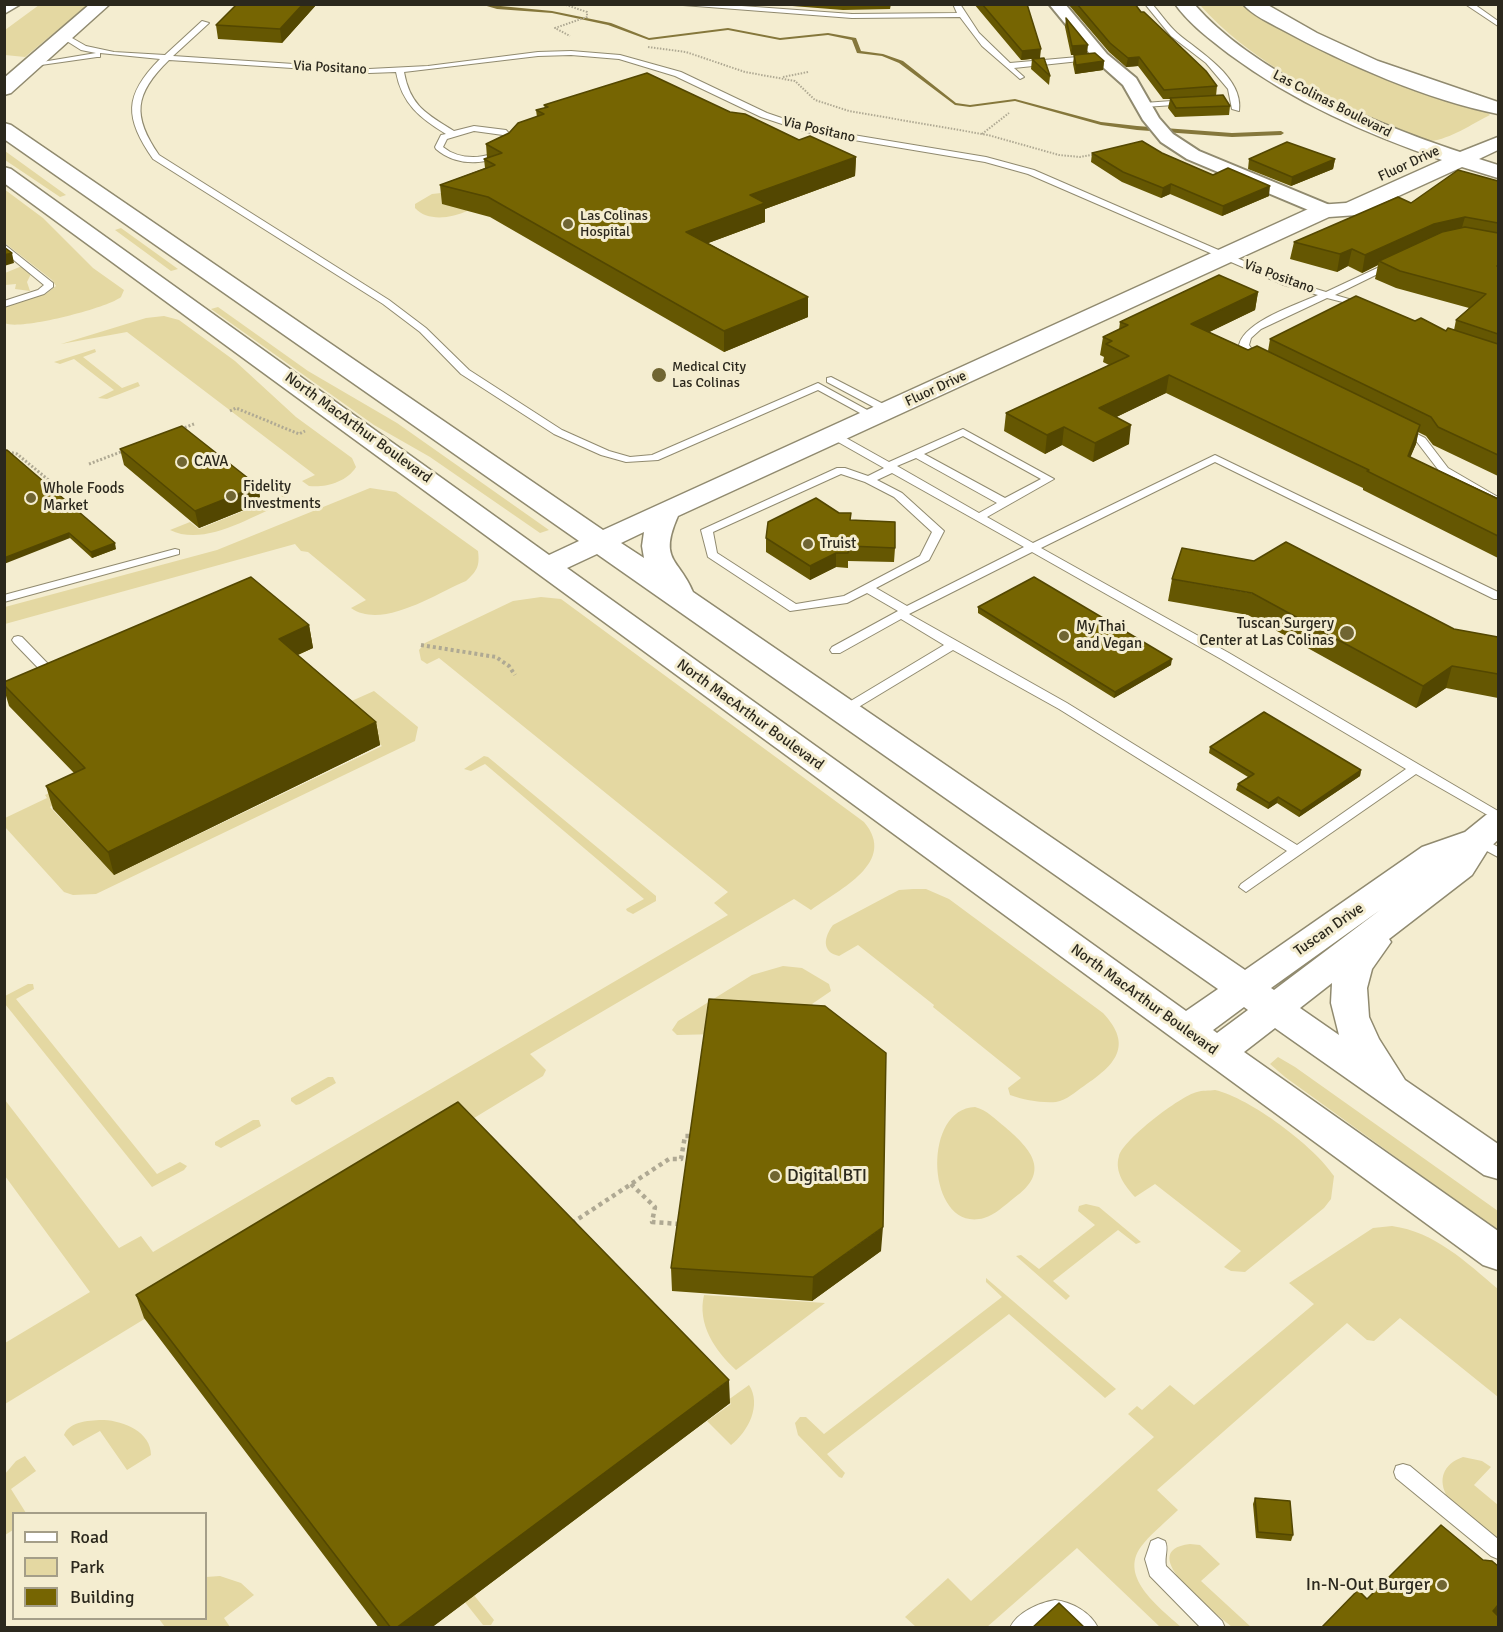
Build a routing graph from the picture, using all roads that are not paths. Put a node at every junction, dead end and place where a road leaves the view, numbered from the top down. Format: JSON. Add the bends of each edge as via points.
{"nodes":[{"id":1,"x":12,"y":4,"type":"edge"},
{"id":2,"x":101,"y":4,"type":"edge"},
{"id":3,"x":673,"y":4,"type":"edge"},
{"id":4,"x":956,"y":4,"type":"edge"},
{"id":5,"x":1056,"y":4,"type":"edge"},
{"id":6,"x":1148,"y":4,"type":"edge"},
{"id":7,"x":1184,"y":4,"type":"edge"},
{"id":8,"x":1252,"y":4,"type":"edge"},
{"id":9,"x":1468,"y":4,"type":"edge"},
{"id":10,"x":5,"y":6,"type":"edge"},
{"id":11,"x":961,"y":15,"type":"junction"},
{"id":12,"x":205,"y":23,"type":"dead end"},
{"id":13,"x":1498,"y":24,"type":"edge"},
{"id":14,"x":65,"y":36,"type":"junction"},
{"id":15,"x":114,"y":54,"type":"junction"},
{"id":16,"x":164,"y":57,"type":"junction"},
{"id":17,"x":1101,"y":57,"type":"junction"},
{"id":18,"x":34,"y":64,"type":"junction"},
{"id":19,"x":1008,"y":66,"type":"junction"},
{"id":20,"x":4,"y":71,"type":"edge"},
{"id":21,"x":400,"y":71,"type":"junction"},
{"id":22,"x":1020,"y":77,"type":"dead end"},
{"id":23,"x":4,"y":89,"type":"edge"},
{"id":24,"x":1233,"y":99,"type":"junction"},
{"id":25,"x":1222,"y":100,"type":"edge"},
{"id":26,"x":1200,"y":101,"type":"edge"},
{"id":27,"x":1498,"y":108,"type":"edge"},
{"id":28,"x":1236,"y":109,"type":"dead end"},
{"id":29,"x":1148,"y":111,"type":"junction"},
{"id":30,"x":1498,"y":123,"type":"edge"},
{"id":31,"x":1372,"y":127,"type":"junction"},
{"id":32,"x":4,"y":129,"type":"edge"},
{"id":33,"x":452,"y":133,"type":"junction"},
{"id":34,"x":1498,"y":143,"type":"edge"},
{"id":35,"x":1435,"y":151,"type":"junction"},
{"id":36,"x":1398,"y":158,"type":"dead end"},
{"id":37,"x":1463,"y":160,"type":"junction"},
{"id":38,"x":1498,"y":172,"type":"edge"},
{"id":39,"x":4,"y":173,"type":"edge"},
{"id":40,"x":1325,"y":210,"type":"junction"},
{"id":41,"x":4,"y":248,"type":"edge"},
{"id":42,"x":1225,"y":257,"type":"junction"},
{"id":43,"x":1401,"y":260,"type":"edge"},
{"id":44,"x":1326,"y":293,"type":"junction"},
{"id":45,"x":4,"y":304,"type":"edge"},
{"id":46,"x":1375,"y":310,"type":"edge"},
{"id":47,"x":1270,"y":365,"type":"edge"},
{"id":48,"x":831,"y":380,"type":"dead end"},
{"id":49,"x":882,"y":414,"type":"junction"},
{"id":50,"x":1390,"y":424,"type":"edge"},
{"id":51,"x":836,"y":436,"type":"junction"},
{"id":52,"x":915,"y":453,"type":"junction"},
{"id":53,"x":891,"y":467,"type":"junction"},
{"id":54,"x":869,"y":480,"type":"junction"},
{"id":55,"x":1498,"y":501,"type":"edge"},
{"id":56,"x":1005,"y":503,"type":"junction"},
{"id":57,"x":666,"y":513,"type":"junction"},
{"id":58,"x":979,"y":517,"type":"junction"},
{"id":59,"x":600,"y":544,"type":"junction"},
{"id":60,"x":1034,"y":548,"type":"junction"},
{"id":61,"x":175,"y":552,"type":"dead end"},
{"id":62,"x":547,"y":566,"type":"junction"},
{"id":63,"x":867,"y":588,"type":"junction"},
{"id":64,"x":1498,"y":596,"type":"edge"},
{"id":65,"x":4,"y":599,"type":"edge"},
{"id":66,"x":689,"y":605,"type":"junction"},
{"id":67,"x":903,"y":613,"type":"junction"},
{"id":68,"x":18,"y":640,"type":"dead end"},
{"id":69,"x":953,"y":645,"type":"junction"},
{"id":70,"x":836,"y":650,"type":"dead end"},
{"id":71,"x":49,"y":672,"type":"edge"},
{"id":72,"x":843,"y":711,"type":"junction"},
{"id":73,"x":1416,"y":768,"type":"junction"},
{"id":74,"x":1493,"y":833,"type":"edge"},
{"id":75,"x":1297,"y":851,"type":"junction"},
{"id":76,"x":1246,"y":887,"type":"dead end"},
{"id":77,"x":1383,"y":926,"type":"junction"},
{"id":78,"x":1259,"y":1000,"type":"junction"},
{"id":79,"x":1186,"y":1030,"type":"junction"},
{"id":80,"x":1218,"y":1052,"type":"junction"},
{"id":81,"x":1396,"y":1094,"type":"junction"},
{"id":82,"x":1498,"y":1164,"type":"edge"},
{"id":83,"x":1498,"y":1253,"type":"edge"},
{"id":84,"x":1404,"y":1472,"type":"dead end"},
{"id":85,"x":1158,"y":1547,"type":"dead end"},
{"id":86,"x":1498,"y":1550,"type":"edge"},
{"id":87,"x":1020,"y":1628,"type":"edge"},
{"id":88,"x":1088,"y":1628,"type":"edge"},
{"id":89,"x":1215,"y":1628,"type":"edge"}],
"edges":[{"from":1,"to":10,"type":"main road"},
{"from":2,"to":14,"type":"main road"},
{"from":3,"to":11,"type":"lane","via":[[852,16]]},
{"from":4,"to":11,"type":"lane"},
{"from":5,"to":17,"type":"street"},
{"from":6,"to":24,"type":"lane","via":[[1174,34],[1209,61],[1232,88]]},
{"from":7,"to":31,"type":"main road","name":"Las Colinas Boulevard","via":[[1248,60]]},
{"from":8,"to":27,"type":"main road","via":[[1300,34],[1347,56]]},
{"from":9,"to":13,"type":"lane"},
{"from":11,"to":19,"type":"lane"},
{"from":12,"to":16,"type":"lane"},
{"from":14,"to":15,"type":"lane","via":[[84,48]]},
{"from":14,"to":18,"type":"main road"},
{"from":15,"to":16,"type":"lane","name":"Via Positano"},
{"from":15,"to":18,"type":"lane"},
{"from":16,"to":21,"type":"lane","name":"Via Positano"},
{"from":16,"to":49,"type":"lane","via":[[138,95],[134,116],[137,129],[156,157],[386,302],[423,330],[465,372],[558,432],[605,453],[644,461],[818,386]]},
{"from":17,"to":19,"type":"lane"},
{"from":17,"to":29,"type":"street","via":[[1130,81]]},
{"from":18,"to":20,"type":"main road"},
{"from":18,"to":23,"type":"main road"},
{"from":19,"to":22,"type":"lane"},
{"from":21,"to":33,"type":"lane","via":[[402,92],[409,102]]},
{"from":21,"to":42,"type":"lane","name":"Via Positano","via":[[538,54],[620,57],[678,74],[764,115],[809,130],[986,160],[1031,172]]},
{"from":24,"to":25,"type":"lane"},
{"from":24,"to":28,"type":"lane"},
{"from":26,"to":29,"type":"lane"},
{"from":29,"to":40,"type":"street","via":[[1175,143],[1192,155]]},
{"from":30,"to":35,"type":"main road","name":"Fluor Drive"},
{"from":31,"to":35,"type":"main road","name":"Las Colinas Boulevard"},
{"from":31,"to":36,"type":"main road","via":[[1389,140]]},
{"from":32,"to":59,"type":"main road"},
{"from":33,"to":33,"type":"lane","via":[[444,137],[439,147],[459,158],[494,156],[513,142],[506,133],[486,128]]},
{"from":34,"to":37,"type":"main road","name":"Fluor Drive"},
{"from":35,"to":37,"type":"main road","name":"Las Colinas Boulevard"},
{"from":35,"to":40,"type":"main road","name":"Fluor Drive","via":[[1329,202]]},
{"from":37,"to":38,"type":"main road","name":"Las Colinas Boulevard"},
{"from":37,"to":40,"type":"main road","name":"Fluor Drive","via":[[1349,210]]},
{"from":39,"to":62,"type":"main road","name":"North MacArthur Boulevard"},
{"from":40,"to":42,"type":"main road","name":"Fluor Drive"},
{"from":41,"to":45,"type":"lane","via":[[50,285],[41,292]]},
{"from":42,"to":44,"type":"lane","name":"Via Positano","via":[[1287,283]]},
{"from":42,"to":49,"type":"main road","name":"Fluor Drive"},
{"from":43,"to":44,"type":"lane"},
{"from":44,"to":46,"type":"lane","name":"Via Positano"},
{"from":44,"to":47,"type":"lane","via":[[1246,337],[1244,345],[1251,356]]},
{"from":48,"to":49,"type":"lane"},
{"from":49,"to":51,"type":"main road","name":"Fluor Drive"},
{"from":50,"to":55,"type":"lane","via":[[1422,440],[1444,470]]},
{"from":51,"to":53,"type":"lane"},
{"from":51,"to":57,"type":"main road","name":"Fluor Drive"},
{"from":52,"to":53,"type":"lane"},
{"from":52,"to":56,"type":"lane"},
{"from":52,"to":56,"type":"lane","via":[[963,432],[1049,479]]},
{"from":53,"to":54,"type":"lane"},
{"from":53,"to":58,"type":"lane"},
{"from":54,"to":63,"type":"lane","via":[[898,495],[938,531],[925,558]]},
{"from":54,"to":63,"type":"lane","via":[[841,470],[707,530],[712,555],[794,608],[847,599]]},
{"from":56,"to":58,"type":"lane"},
{"from":57,"to":59,"type":"main road","name":"Fluor Drive"},
{"from":57,"to":66,"type":"main road","via":[[655,537],[658,564]]},
{"from":58,"to":60,"type":"lane"},
{"from":59,"to":62,"type":"main road","name":"Fluor Drive"},
{"from":59,"to":66,"type":"main road"},
{"from":60,"to":64,"type":"lane","via":[[1215,458]]},
{"from":60,"to":67,"type":"lane"},
{"from":60,"to":73,"type":"lane"},
{"from":61,"to":65,"type":"lane"},
{"from":62,"to":79,"type":"main road","name":"North MacArthur Boulevard"},
{"from":63,"to":67,"type":"lane"},
{"from":66,"to":72,"type":"main road"},
{"from":67,"to":69,"type":"lane"},
{"from":67,"to":70,"type":"lane"},
{"from":68,"to":71,"type":"lane"},
{"from":69,"to":72,"type":"lane"},
{"from":69,"to":75,"type":"lane","via":[[1073,712]]},
{"from":72,"to":78,"type":"main road"},
{"from":73,"to":74,"type":"lane"},
{"from":73,"to":75,"type":"lane"},
{"from":74,"to":77,"type":"main road","name":"Tuscan Drive","via":[[1460,867]]},
{"from":74,"to":78,"type":"main road","name":"Tuscan Drive","via":[[1434,855]]},
{"from":75,"to":76,"type":"lane"},
{"from":77,"to":78,"type":"main road","name":"Tuscan Drive"},
{"from":77,"to":81,"type":"main road","via":[[1353,973],[1347,999],[1353,1029]]},
{"from":78,"to":79,"type":"main road","name":"Tuscan Drive"},
{"from":78,"to":80,"type":"main road","name":"Tuscan Drive"},
{"from":78,"to":81,"type":"main road"},
{"from":79,"to":80,"type":"main road","name":"North MacArthur Boulevard"},
{"from":80,"to":83,"type":"main road","name":"North MacArthur Boulevard"},
{"from":81,"to":82,"type":"main road"},
{"from":84,"to":86,"type":"lane"},
{"from":85,"to":89,"type":"lane","via":[[1157,1570]]},
{"from":87,"to":88,"type":"lane","via":[[1048,1609],[1062,1608]]}]}
